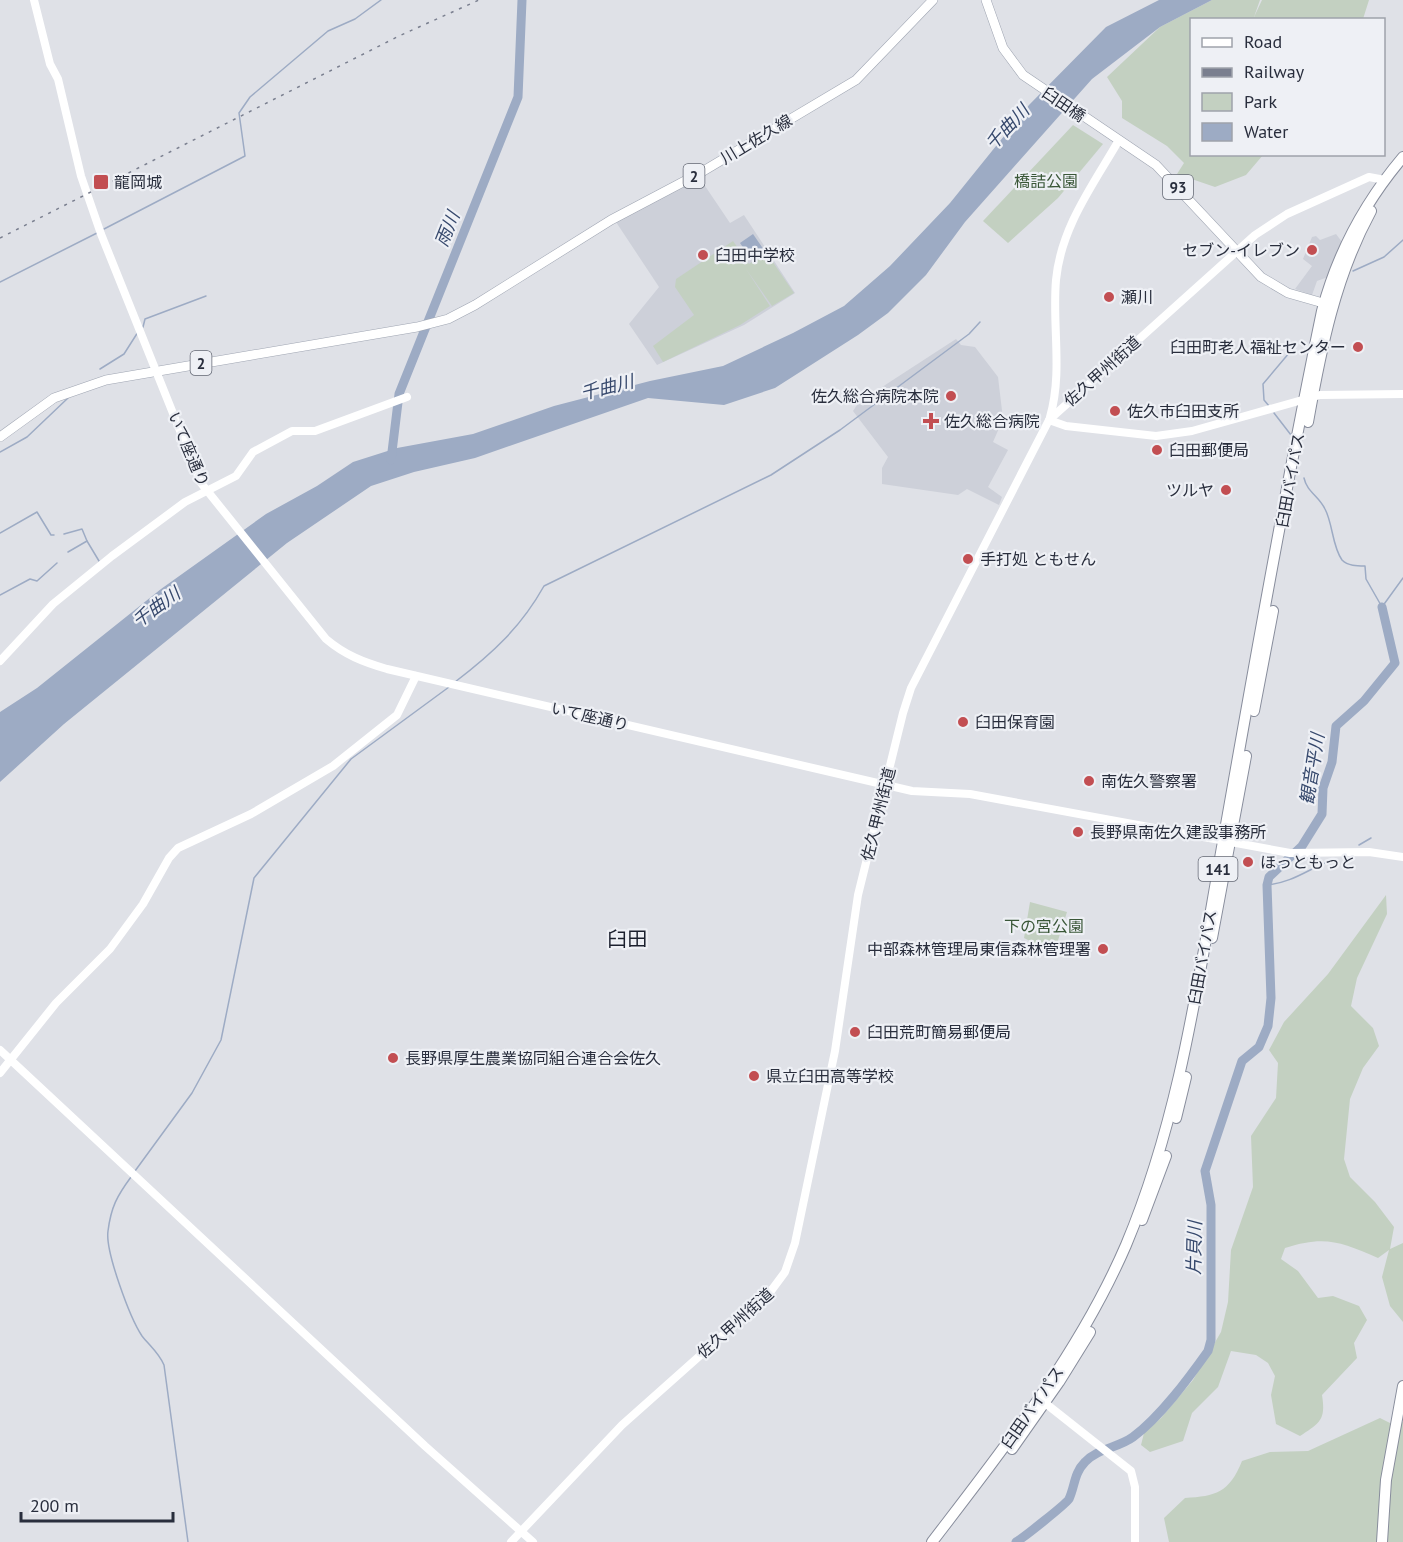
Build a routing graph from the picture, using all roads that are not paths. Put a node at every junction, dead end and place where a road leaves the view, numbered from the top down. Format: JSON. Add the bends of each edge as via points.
{"nodes":[{"id":1,"x":34,"y":0,"type":"edge"},
{"id":2,"x":933,"y":0,"type":"edge"},
{"id":3,"x":986,"y":0,"type":"edge"},
{"id":4,"x":1115,"y":137,"type":"junction"},
{"id":5,"x":1403,"y":157,"type":"edge"},
{"id":6,"x":1403,"y":165,"type":"edge"},
{"id":7,"x":1387,"y":182,"type":"junction"},
{"id":8,"x":1235,"y":251,"type":"junction"},
{"id":9,"x":1328,"y":304,"type":"junction"},
{"id":10,"x":158,"y":371,"type":"junction"},
{"id":11,"x":1403,"y":394,"type":"edge"},
{"id":12,"x":407,"y":397,"type":"dead end"},
{"id":13,"x":1309,"y":398,"type":"junction"},
{"id":14,"x":1049,"y":420,"type":"junction"},
{"id":15,"x":0,"y":437,"type":"edge"},
{"id":16,"x":206,"y":490,"type":"junction"},
{"id":17,"x":0,"y":661,"type":"edge"},
{"id":18,"x":416,"y":676,"type":"junction"},
{"id":19,"x":885,"y":784,"type":"junction"},
{"id":20,"x":1227,"y":841,"type":"junction"},
{"id":21,"x":1403,"y":857,"type":"edge"},
{"id":22,"x":0,"y":1050,"type":"edge"},
{"id":23,"x":10,"y":1060,"type":"junction"},
{"id":24,"x":0,"y":1073,"type":"edge"},
{"id":25,"x":1403,"y":1386,"type":"edge"},
{"id":26,"x":1043,"y":1401,"type":"junction"},
{"id":27,"x":1403,"y":1413,"type":"edge"},
{"id":28,"x":521,"y":1531,"type":"junction"},
{"id":29,"x":511,"y":1542,"type":"edge"},
{"id":30,"x":533,"y":1542,"type":"edge"},
{"id":31,"x":932,"y":1542,"type":"edge"},
{"id":32,"x":941,"y":1542,"type":"edge"},
{"id":33,"x":1135,"y":1542,"type":"edge"},
{"id":34,"x":1382,"y":1542,"type":"edge"},
{"id":35,"x":1388,"y":1542,"type":"edge"}],
"edges":[{"from":1,"to":10,"type":"street","name":"いて座通り","via":[[81,176]]},
{"from":2,"to":10,"type":"main road","name":"川上佐久線","number":"2","via":[[856,80],[700,173],[611,220],[475,306],[417,327]]},
{"from":3,"to":4,"type":"main road","name":"臼田橋","number":"93","via":[[1003,48],[1019,71]]},
{"from":4,"to":8,"type":"main road","number":"93","via":[[1170,178]]},
{"from":4,"to":14,"type":"street","via":[[1075,213],[1059,265],[1056,385]]},
{"from":5,"to":7,"type":"highway","name":"臼田バイパス","number":"141"},
{"from":6,"to":7,"type":"highway","name":"臼田バイパス","number":"141"},
{"from":7,"to":8,"type":"street","name":"佐久甲州街道","via":[[1372,176],[1294,211]]},
{"from":7,"to":9,"type":"highway","name":"臼田バイパス","number":"141","via":[[1349,237]]},
{"from":8,"to":9,"type":"main road","number":"93","via":[[1273,286]]},
{"from":8,"to":14,"type":"street","name":"佐久甲州街道"},
{"from":9,"to":13,"type":"highway","name":"臼田バイパス","number":"141"},
{"from":10,"to":15,"type":"main road","number":"2","via":[[106,380],[64,393],[32,411]]},
{"from":10,"to":16,"type":"street","name":"いて座通り"},
{"from":11,"to":13,"type":"street"},
{"from":12,"to":16,"type":"street","via":[[315,431],[285,434],[253,452],[236,476]]},
{"from":13,"to":14,"type":"street","via":[[1192,431],[1156,436],[1066,426]]},
{"from":13,"to":20,"type":"highway","name":"臼田バイパス","number":"141"},
{"from":14,"to":19,"type":"street","name":"佐久甲州街道","via":[[911,688]]},
{"from":16,"to":17,"type":"street","via":[[89,574],[53,604]]},
{"from":16,"to":18,"type":"street","name":"いて座通り","via":[[326,639],[360,662]]},
{"from":18,"to":19,"type":"street","name":"いて座通り"},
{"from":18,"to":23,"type":"street","via":[[397,715],[343,759],[251,814],[178,848],[114,944],[52,1007]]},
{"from":19,"to":20,"type":"street","name":"いて座通り","via":[[923,792],[992,798]]},
{"from":19,"to":28,"type":"street","name":"佐久甲州街道","via":[[858,895],[835,1051],[795,1243],[785,1272],[768,1295],[622,1425]]},
{"from":20,"to":21,"type":"street","name":"いて座通り","via":[[1290,853],[1369,852]]},
{"from":20,"to":26,"type":"highway","name":"臼田バイパス","number":"141","via":[[1191,1020],[1158,1156],[1126,1244]]},
{"from":22,"to":23,"type":"street"},
{"from":23,"to":24,"type":"street"},
{"from":23,"to":28,"type":"street"},
{"from":25,"to":34,"type":"highway","via":[[1386,1480]]},
{"from":26,"to":31,"type":"highway","name":"臼田バイパス","number":"141"},
{"from":26,"to":32,"type":"highway","name":"臼田バイパス","number":"141"},
{"from":26,"to":33,"type":"street","via":[[1128,1468],[1135,1478]]},
{"from":27,"to":35,"type":"highway","via":[[1391,1480]]},
{"from":28,"to":29,"type":"street","name":"佐久甲州街道"},
{"from":28,"to":30,"type":"street"}]}
